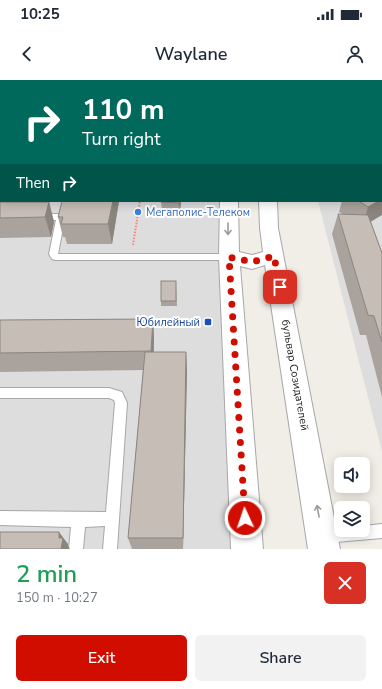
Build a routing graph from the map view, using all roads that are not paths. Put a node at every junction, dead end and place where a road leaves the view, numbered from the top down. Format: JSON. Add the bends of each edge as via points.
{"nodes":[{"id":1,"x":229,"y":202,"type":"edge"},
{"id":2,"x":268,"y":202,"type":"edge"},
{"id":3,"x":65,"y":206,"type":"edge"},
{"id":4,"x":31,"y":217,"type":"edge"},
{"id":5,"x":62,"y":217,"type":"junction"},
{"id":6,"x":274,"y":256,"type":"junction"},
{"id":7,"x":229,"y":257,"type":"junction"},
{"id":8,"x":0,"y":393,"type":"edge"},
{"id":9,"x":0,"y":518,"type":"edge"},
{"id":10,"x":112,"y":519,"type":"junction"},
{"id":11,"x":79,"y":520,"type":"junction"},
{"id":12,"x":382,"y":531,"type":"edge"},
{"id":13,"x":323,"y":542,"type":"edge"},
{"id":14,"x":76,"y":549,"type":"edge"},
{"id":15,"x":110,"y":549,"type":"edge"},
{"id":16,"x":247,"y":549,"type":"edge"}],
"edges":[{"from":1,"to":7,"type":"street","one_way":true},
{"from":2,"to":6,"type":"street","name":"бульвар Созидателей"},
{"from":3,"to":5,"type":"lane"},
{"from":4,"to":5,"type":"lane"},
{"from":5,"to":7,"type":"lane","via":[[53,254],[56,257]]},
{"from":6,"to":7,"type":"street","via":[[252,262]]},
{"from":13,"to":6,"type":"street","name":"бульвар Созидателей","one_way":true},
{"from":7,"to":16,"type":"street"},
{"from":8,"to":10,"type":"lane","via":[[108,393],[118,396],[121,402]]},
{"from":9,"to":11,"type":"lane"},
{"from":10,"to":11,"type":"lane"},
{"from":10,"to":15,"type":"lane"},
{"from":11,"to":14,"type":"lane"},
{"from":12,"to":13,"type":"lane"}]}
